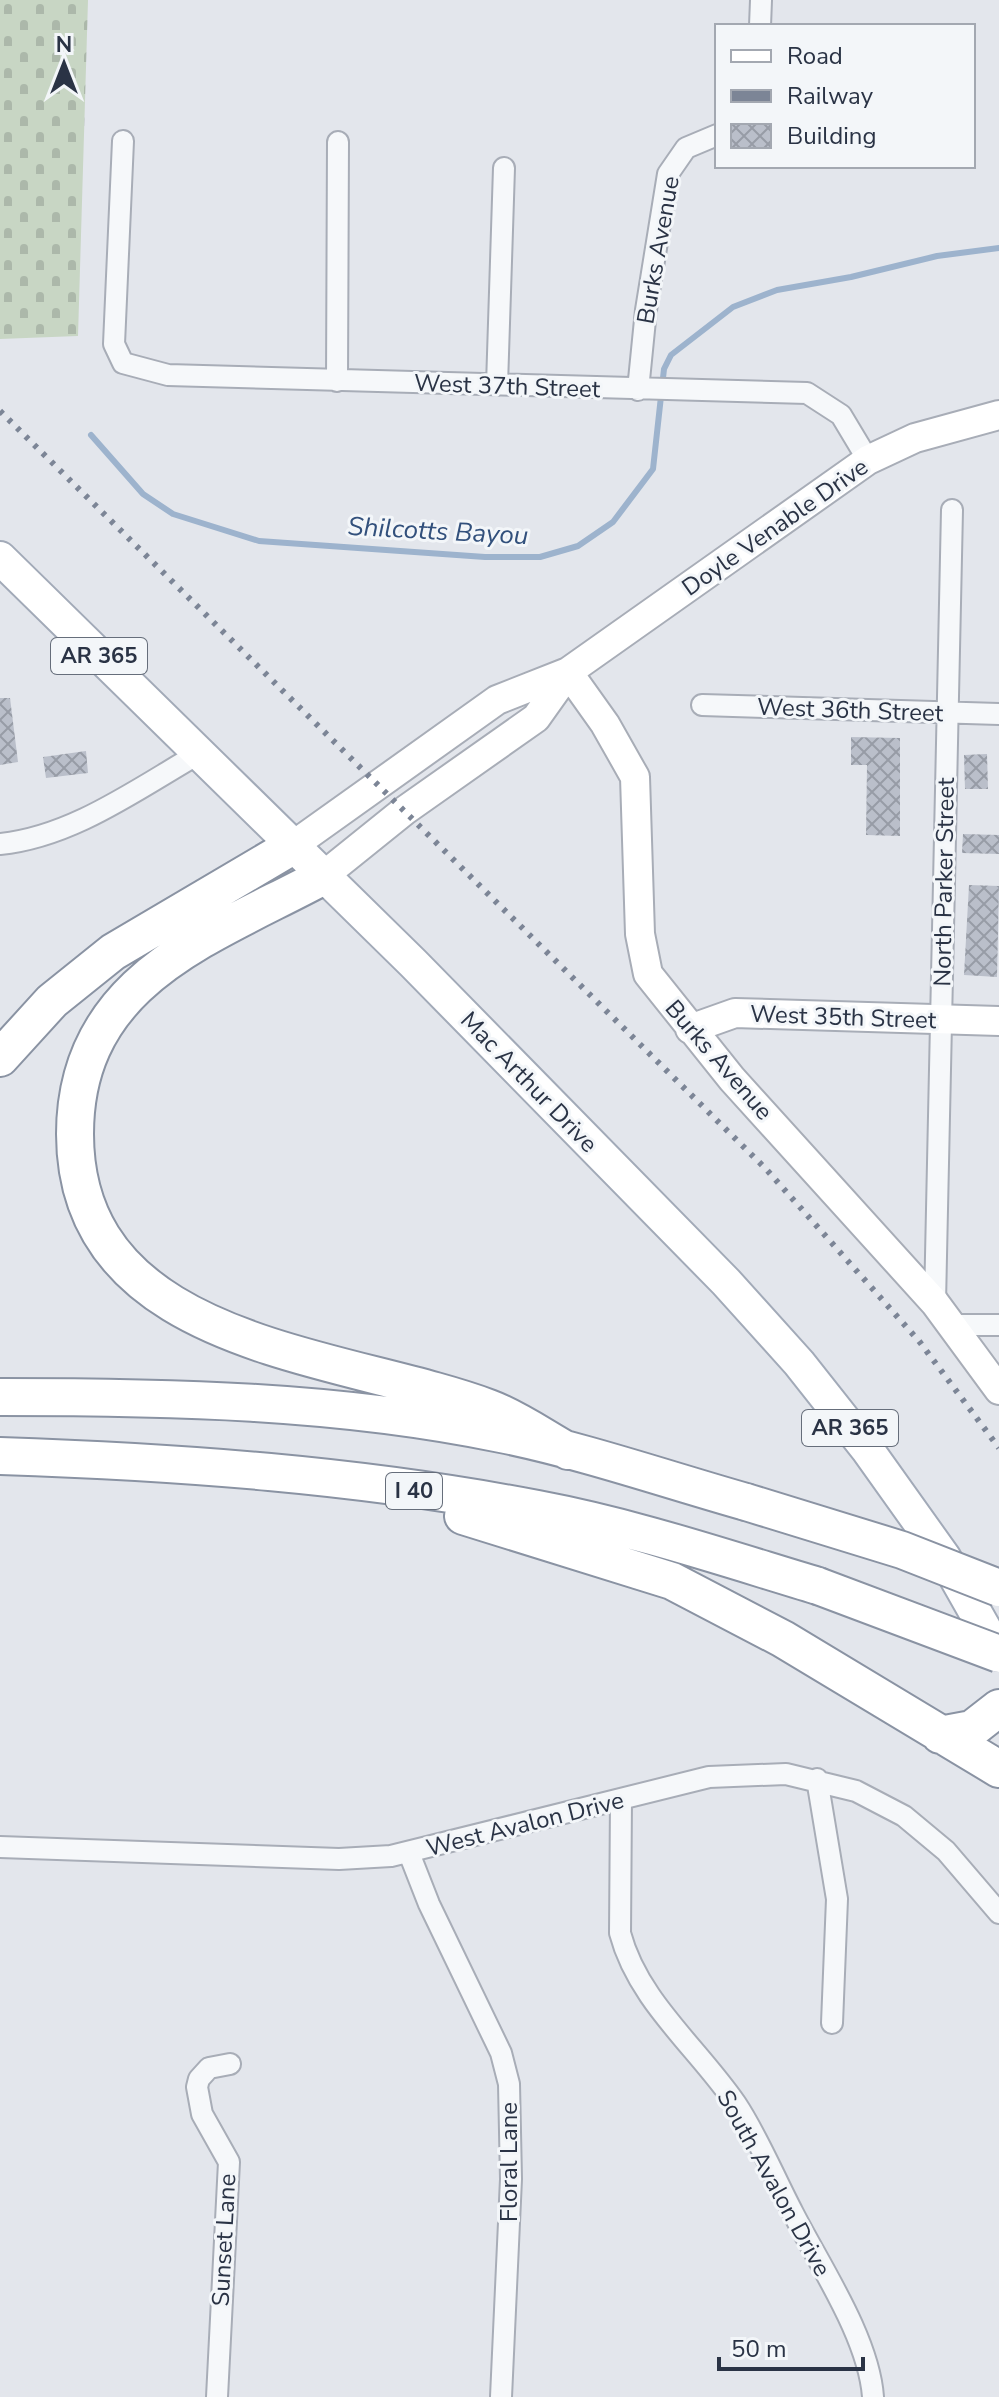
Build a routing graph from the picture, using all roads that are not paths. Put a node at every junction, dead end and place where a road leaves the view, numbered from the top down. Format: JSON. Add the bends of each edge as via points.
{"nodes":[{"id":1,"x":761,"y":0,"type":"edge"},
{"id":2,"x":760,"y":24,"type":"edge"},
{"id":3,"x":715,"y":136,"type":"edge"},
{"id":4,"x":123,"y":141,"type":"dead end"},
{"id":5,"x":338,"y":142,"type":"dead end"},
{"id":6,"x":504,"y":168,"type":"dead end"},
{"id":7,"x":337,"y":381,"type":"junction"},
{"id":8,"x":497,"y":385,"type":"junction"},
{"id":9,"x":641,"y":390,"type":"junction"},
{"id":10,"x":999,"y":415,"type":"edge"},
{"id":11,"x":868,"y":460,"type":"junction"},
{"id":12,"x":952,"y":510,"type":"dead end"},
{"id":13,"x":0,"y":558,"type":"edge"},
{"id":14,"x":568,"y":672,"type":"junction"},
{"id":15,"x":702,"y":705,"type":"dead end"},
{"id":16,"x":947,"y":713,"type":"junction"},
{"id":17,"x":999,"y":714,"type":"edge"},
{"id":18,"x":198,"y":754,"type":"junction"},
{"id":19,"x":0,"y":844,"type":"edge"},
{"id":20,"x":291,"y":847,"type":"junction"},
{"id":21,"x":322,"y":877,"type":"junction"},
{"id":22,"x":941,"y":1020,"type":"junction"},
{"id":23,"x":999,"y":1021,"type":"edge"},
{"id":24,"x":690,"y":1029,"type":"junction"},
{"id":25,"x":0,"y":1058,"type":"edge"},
{"id":26,"x":943,"y":1314,"type":"junction"},
{"id":27,"x":999,"y":1325,"type":"edge"},
{"id":28,"x":999,"y":1390,"type":"edge"},
{"id":29,"x":0,"y":1397,"type":"edge"},
{"id":30,"x":568,"y":1451,"type":"junction"},
{"id":31,"x":0,"y":1456,"type":"edge"},
{"id":32,"x":351,"y":1480,"type":"junction"},
{"id":33,"x":999,"y":1588,"type":"edge"},
{"id":34,"x":999,"y":1654,"type":"edge"},
{"id":35,"x":999,"y":1708,"type":"edge"},
{"id":36,"x":940,"y":1735,"type":"junction"},
{"id":37,"x":999,"y":1769,"type":"edge"},
{"id":38,"x":817,"y":1779,"type":"junction"},
{"id":39,"x":621,"y":1800,"type":"junction"},
{"id":40,"x":0,"y":1847,"type":"edge"},
{"id":41,"x":409,"y":1853,"type":"junction"},
{"id":42,"x":999,"y":1913,"type":"edge"},
{"id":43,"x":832,"y":2023,"type":"dead end"},
{"id":44,"x":230,"y":2064,"type":"dead end"},
{"id":45,"x":217,"y":2397,"type":"edge"},
{"id":46,"x":501,"y":2397,"type":"edge"},
{"id":47,"x":873,"y":2397,"type":"edge"}],
"edges":[{"from":1,"to":2,"type":"street"},
{"from":3,"to":9,"type":"street","name":"Burks Avenue","via":[[679,154],[668,174],[644,323]]},
{"from":4,"to":7,"type":"street","name":"West 37th Street","via":[[114,344],[118,359],[139,370],[168,375]]},
{"from":5,"to":7,"type":"street"},
{"from":6,"to":8,"type":"street"},
{"from":7,"to":8,"type":"street","name":"West 37th Street"},
{"from":8,"to":9,"type":"street","name":"West 37th Street"},
{"from":9,"to":11,"type":"street","name":"West 37th Street","via":[[807,393],[841,415]]},
{"from":10,"to":11,"type":"main road","name":"Doyle Venable Drive","via":[[915,438]]},
{"from":11,"to":14,"type":"main road","name":"Doyle Venable Drive"},
{"from":12,"to":16,"type":"street","name":"North Parker Street"},
{"from":13,"to":18,"type":"main road","name":"Mac Arthur Drive","number":"AR 365"},
{"from":14,"to":20,"type":"main road","name":"Doyle Venable Drive","via":[[497,700]]},
{"from":14,"to":21,"type":"main road","name":"Doyle Venable Drive","via":[[536,718],[404,811]]},
{"from":14,"to":24,"type":"main road","name":"Burks Avenue","via":[[635,777],[643,957],[648,974]]},
{"from":15,"to":16,"type":"street","name":"West 36th Street"},
{"from":16,"to":17,"type":"street","name":"West 36th Street"},
{"from":16,"to":22,"type":"street","name":"North Parker Street"},
{"from":18,"to":19,"type":"street","via":[[73,824]]},
{"from":18,"to":20,"type":"main road","name":"Mac Arthur Drive","number":"AR 365"},
{"from":20,"to":21,"type":"main road","name":"Mac Arthur Drive","number":"AR 365"},
{"from":20,"to":25,"type":"highway","via":[[113,952],[52,1001]]},
{"from":21,"to":30,"type":"highway","via":[[166,960],[133,987],[96,1041],[83,1076],[75,1115],[80,1184],[119,1259],[166,1301],[222,1331],[490,1408]]},
{"from":21,"to":34,"type":"main road","name":"Mac Arthur Drive","number":"AR 365","via":[[413,963],[799,1363],[944,1557]]},
{"from":22,"to":23,"type":"main road","name":"West 35th Street"},
{"from":22,"to":24,"type":"main road","name":"West 35th Street","via":[[735,1013]]},
{"from":22,"to":26,"type":"street","name":"North Parker Street"},
{"from":24,"to":26,"type":"main road","name":"Burks Avenue"},
{"from":26,"to":27,"type":"street"},
{"from":26,"to":28,"type":"main road","name":"Burks Avenue"},
{"from":29,"to":30,"type":"highway","via":[[165,1397],[354,1412],[502,1434]]},
{"from":30,"to":33,"type":"highway","bridge":true,"via":[[902,1550]]},
{"from":31,"to":32,"type":"highway","number":"I 40","via":[[154,1461]]},
{"from":32,"to":34,"type":"highway","number":"I 40","bridge":true,"via":[[539,1509],[669,1540],[818,1586]]},
{"from":32,"to":36,"type":"highway","via":[[672,1581],[783,1639]]},
{"from":35,"to":36,"type":"highway","via":[[972,1729]]},
{"from":36,"to":37,"type":"highway"},
{"from":38,"to":39,"type":"street","name":"West Avalon Drive","via":[[741,1773]]},
{"from":38,"to":42,"type":"street","name":"West Avalon Drive","via":[[856,1791],[904,1816],[946,1851]]},
{"from":38,"to":43,"type":"street","via":[[837,1899]]},
{"from":39,"to":41,"type":"street","name":"West Avalon Drive"},
{"from":39,"to":47,"type":"street","name":"South Avalon Drive","via":[[620,1933],[625,1952],[661,2011],[737,2105],[852,2328]]},
{"from":40,"to":41,"type":"street","name":"West Avalon Drive","via":[[339,1859]]},
{"from":41,"to":46,"type":"street","name":"Floral Lane","via":[[501,2053],[509,2084],[511,2179]]},
{"from":44,"to":45,"type":"street","name":"Sunset Lane","via":[[209,2068],[197,2087],[202,2114],[229,2162]]}]}
